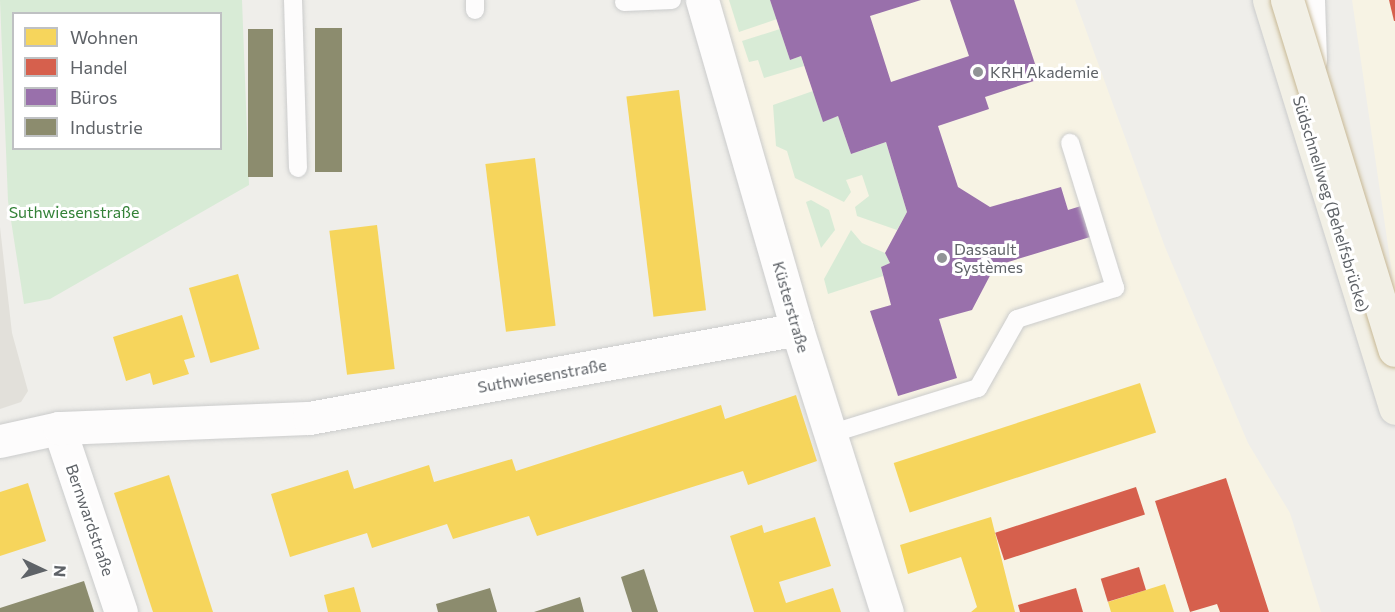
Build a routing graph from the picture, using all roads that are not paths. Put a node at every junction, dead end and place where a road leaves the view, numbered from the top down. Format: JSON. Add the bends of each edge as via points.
{"nodes":[{"id":1,"x":293,"y":0,"type":"edge"},
{"id":2,"x":672,"y":0,"type":"edge"},
{"id":3,"x":702,"y":0,"type":"edge"},
{"id":4,"x":1269,"y":0,"type":"edge"},
{"id":5,"x":1287,"y":0,"type":"edge"},
{"id":6,"x":1308,"y":0,"type":"edge"},
{"id":7,"x":624,"y":2,"type":"dead end"},
{"id":8,"x":1311,"y":110,"type":"dead end"},
{"id":9,"x":1070,"y":143,"type":"dead end"},
{"id":10,"x":298,"y":168,"type":"dead end"},
{"id":11,"x":797,"y":329,"type":"junction"},
{"id":12,"x":1395,"y":350,"type":"edge"},
{"id":13,"x":1395,"y":408,"type":"edge"},
{"id":14,"x":59,"y":428,"type":"junction"},
{"id":15,"x":830,"y":434,"type":"junction"},
{"id":16,"x":0,"y":441,"type":"edge"},
{"id":17,"x":121,"y":612,"type":"edge"},
{"id":18,"x":887,"y":612,"type":"edge"}],
"edges":[{"from":1,"to":10,"type":"lane"},
{"from":2,"to":7,"type":"lane"},
{"from":3,"to":11,"type":"street","name":"Küsterstraße"},
{"from":4,"to":13,"type":"highway","name":"Südschnellweg (Behelfsbrücke)"},
{"from":5,"to":12,"type":"highway","name":"Südschnellweg (Behelfsbrücke)","bridge":true},
{"from":6,"to":8,"type":"street"},
{"from":9,"to":15,"type":"lane","via":[[1115,288],[1017,319],[978,388]]},
{"from":11,"to":14,"type":"street","name":"Suthwiesenstraße","via":[[309,418]]},
{"from":11,"to":15,"type":"street","name":"Küsterstraße"},
{"from":14,"to":16,"type":"street","name":"Suthwiesenstraße"},
{"from":14,"to":17,"type":"street","name":"Bernwardstraße"},
{"from":15,"to":18,"type":"street","name":"Küsterstraße"}]}
